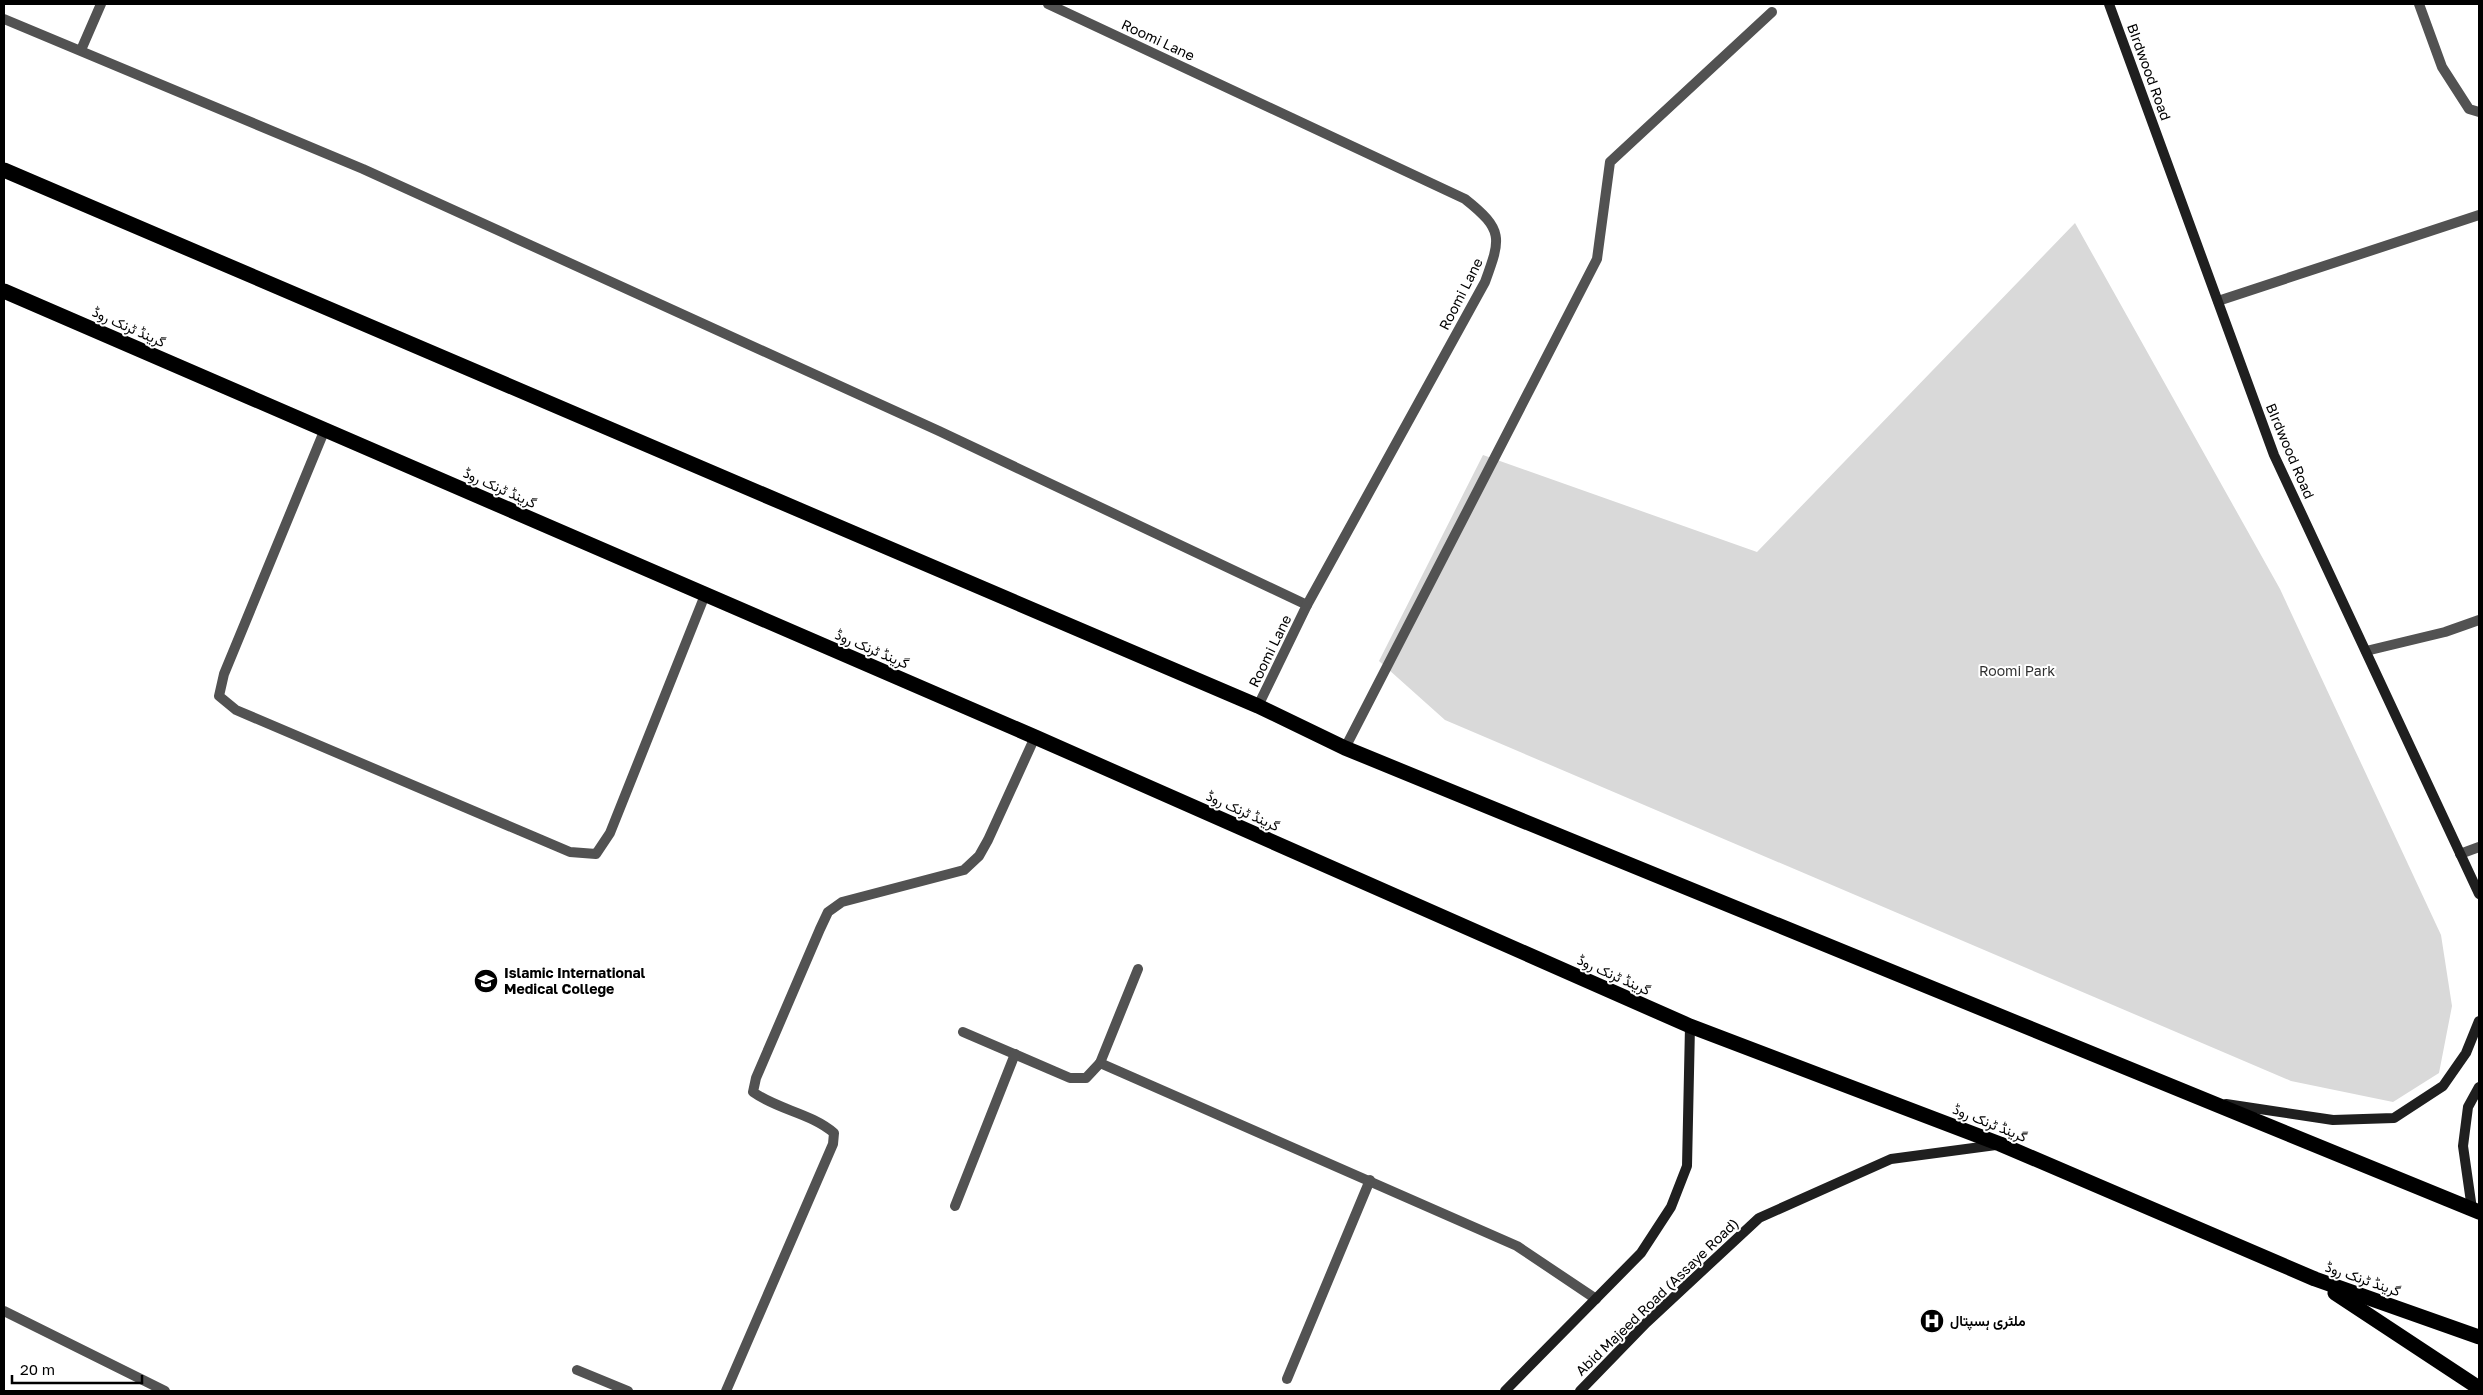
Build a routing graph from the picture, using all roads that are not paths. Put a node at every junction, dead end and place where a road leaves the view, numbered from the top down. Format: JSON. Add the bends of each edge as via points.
{"nodes":[{"id":1,"x":101,"y":4,"type":"edge"},
{"id":2,"x":1048,"y":4,"type":"edge"},
{"id":3,"x":2109,"y":4,"type":"edge"},
{"id":4,"x":2419,"y":4,"type":"edge"},
{"id":5,"x":1772,"y":12,"type":"dead end"},
{"id":6,"x":4,"y":19,"type":"edge"},
{"id":7,"x":81,"y":50,"type":"junction"},
{"id":8,"x":2479,"y":112,"type":"edge"},
{"id":9,"x":4,"y":170,"type":"edge"},
{"id":10,"x":2479,"y":215,"type":"edge"},
{"id":11,"x":4,"y":291,"type":"edge"},
{"id":12,"x":2218,"y":301,"type":"junction"},
{"id":13,"x":325,"y":429,"type":"junction"},
{"id":14,"x":705,"y":595,"type":"junction"},
{"id":15,"x":1307,"y":605,"type":"junction"},
{"id":16,"x":2479,"y":620,"type":"edge"},
{"id":17,"x":2366,"y":651,"type":"junction"},
{"id":18,"x":1258,"y":706,"type":"junction"},
{"id":19,"x":1035,"y":737,"type":"junction"},
{"id":20,"x":1345,"y":748,"type":"junction"},
{"id":21,"x":2479,"y":847,"type":"edge"},
{"id":22,"x":2460,"y":854,"type":"junction"},
{"id":23,"x":2479,"y":894,"type":"edge"},
{"id":24,"x":1138,"y":969,"type":"dead end"},
{"id":25,"x":2479,"y":1021,"type":"edge"},
{"id":26,"x":1690,"y":1026,"type":"junction"},
{"id":27,"x":963,"y":1032,"type":"dead end"},
{"id":28,"x":1015,"y":1054,"type":"junction"},
{"id":29,"x":1100,"y":1063,"type":"junction"},
{"id":30,"x":2479,"y":1087,"type":"edge"},
{"id":31,"x":2210,"y":1101,"type":"junction"},
{"id":32,"x":2000,"y":1144,"type":"junction"},
{"id":33,"x":1370,"y":1180,"type":"junction"},
{"id":34,"x":955,"y":1206,"type":"dead end"},
{"id":35,"x":2476,"y":1211,"type":"edge"},
{"id":36,"x":2315,"y":1279,"type":"junction"},
{"id":37,"x":1596,"y":1299,"type":"junction"},
{"id":38,"x":4,"y":1311,"type":"edge"},
{"id":39,"x":2479,"y":1337,"type":"edge"},
{"id":40,"x":577,"y":1370,"type":"dead end"},
{"id":41,"x":1287,"y":1379,"type":"dead end"},
{"id":42,"x":2479,"y":1388,"type":"edge"},
{"id":43,"x":165,"y":1391,"type":"edge"},
{"id":44,"x":628,"y":1391,"type":"edge"},
{"id":45,"x":726,"y":1391,"type":"edge"},
{"id":46,"x":1505,"y":1391,"type":"edge"},
{"id":47,"x":1580,"y":1391,"type":"edge"}],
"edges":[{"from":1,"to":7,"type":"street"},
{"from":2,"to":15,"type":"street","name":"Roomi Lane","via":[[1466,199],[1495,229],[1497,249],[1485,282]]},
{"from":3,"to":12,"type":"street","name":"BIrdwood Road"},
{"from":4,"to":8,"type":"street","via":[[2442,67],[2469,109]]},
{"from":5,"to":20,"type":"street","via":[[1610,162],[1597,259]]},
{"from":6,"to":7,"type":"street"},
{"from":7,"to":15,"type":"street","via":[[363,169],[939,431]]},
{"from":9,"to":18,"type":"highway"},
{"from":10,"to":12,"type":"street"},
{"from":11,"to":13,"type":"highway","name":"گرینڈ ٹرنک روڈ"},
{"from":12,"to":17,"type":"street","name":"BIrdwood Road","via":[[2274,455]]},
{"from":13,"to":14,"type":"highway","name":"گرینڈ ٹرنک روڈ"},
{"from":13,"to":14,"type":"street","via":[[224,674],[219,696],[236,710],[570,852],[596,854],[610,833]]},
{"from":14,"to":19,"type":"highway","name":"گرینڈ ٹرنک روڈ"},
{"from":15,"to":18,"type":"street","name":"Roomi Lane"},
{"from":16,"to":17,"type":"street","via":[[2445,632]]},
{"from":17,"to":22,"type":"street","name":"BIrdwood Road"},
{"from":18,"to":20,"type":"highway"},
{"from":19,"to":26,"type":"highway","name":"گرینڈ ٹرنک روڈ"},
{"from":19,"to":45,"type":"street","via":[[988,840],[979,856],[964,870],[842,902],[828,912],[756,1078],[753,1092],[767,1102],[825,1124],[834,1133],[833,1144]]},
{"from":20,"to":31,"type":"highway"},
{"from":21,"to":22,"type":"street"},
{"from":22,"to":23,"type":"street","name":"BIrdwood Road"},
{"from":24,"to":29,"type":"street"},
{"from":25,"to":31,"type":"street","via":[[2466,1053],[2443,1086],[2394,1118],[2333,1120]]},
{"from":26,"to":32,"type":"highway","name":"گرینڈ ٹرنک روڈ"},
{"from":26,"to":37,"type":"street","via":[[1687,1166],[1670,1208],[1641,1254]]},
{"from":27,"to":28,"type":"street"},
{"from":28,"to":29,"type":"street","via":[[1070,1078],[1086,1078]]},
{"from":28,"to":34,"type":"street"},
{"from":29,"to":33,"type":"street"},
{"from":30,"to":35,"type":"street","via":[[2468,1107],[2463,1146]]},
{"from":31,"to":35,"type":"highway"},
{"from":32,"to":36,"type":"highway","name":"گرینڈ ٹرنک روڈ"},
{"from":32,"to":47,"type":"street","name":"Abid Majeed Road (Assaye Road)","via":[[1891,1159],[1759,1218],[1646,1323]]},
{"from":33,"to":37,"type":"street","via":[[1517,1246]]},
{"from":33,"to":41,"type":"street"},
{"from":36,"to":39,"type":"highway","name":"گرینڈ ٹرنک روڈ"},
{"from":36,"to":42,"type":"highway"},
{"from":37,"to":46,"type":"street"},
{"from":38,"to":43,"type":"street"},
{"from":40,"to":44,"type":"street"}]}
